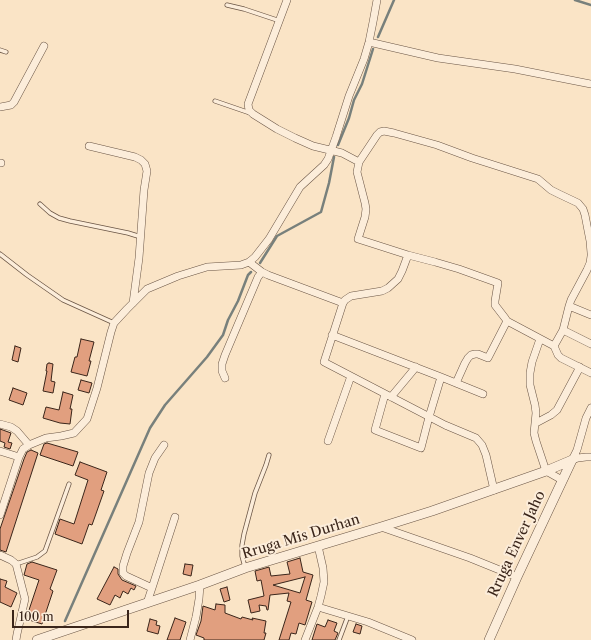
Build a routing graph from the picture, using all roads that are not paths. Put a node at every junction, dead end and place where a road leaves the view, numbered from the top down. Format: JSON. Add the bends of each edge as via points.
{"nodes":[{"id":1,"x":287,"y":0,"type":"edge"},
{"id":2,"x":376,"y":0,"type":"edge"},
{"id":3,"x":227,"y":6,"type":"dead end"},
{"id":4,"x":280,"y":21,"type":"junction"},
{"id":5,"x":369,"y":42,"type":"junction"},
{"id":6,"x":44,"y":46,"type":"dead end"},
{"id":7,"x":0,"y":50,"type":"edge"},
{"id":8,"x":6,"y":52,"type":"dead end"},
{"id":9,"x":591,"y":84,"type":"edge"},
{"id":10,"x":215,"y":101,"type":"dead end"},
{"id":11,"x":0,"y":107,"type":"edge"},
{"id":12,"x":253,"y":114,"type":"junction"},
{"id":13,"x":89,"y":146,"type":"dead end"},
{"id":14,"x":331,"y":150,"type":"junction"},
{"id":15,"x":359,"y":162,"type":"junction"},
{"id":16,"x":40,"y":204,"type":"dead end"},
{"id":17,"x":141,"y":237,"type":"junction"},
{"id":18,"x":0,"y":254,"type":"edge"},
{"id":19,"x":408,"y":255,"type":"junction"},
{"id":20,"x":591,"y":255,"type":"edge"},
{"id":21,"x":249,"y":262,"type":"junction"},
{"id":22,"x":262,"y":272,"type":"junction"},
{"id":23,"x":133,"y":303,"type":"junction"},
{"id":24,"x":343,"y":304,"type":"junction"},
{"id":25,"x":569,"y":306,"type":"junction"},
{"id":26,"x":591,"y":315,"type":"edge"},
{"id":27,"x":507,"y":321,"type":"junction"},
{"id":28,"x":114,"y":323,"type":"junction"},
{"id":29,"x":562,"y":330,"type":"junction"},
{"id":30,"x":332,"y":335,"type":"junction"},
{"id":31,"x":540,"y":339,"type":"junction"},
{"id":32,"x":591,"y":344,"type":"edge"},
{"id":33,"x":554,"y":346,"type":"junction"},
{"id":34,"x":416,"y":367,"type":"junction"},
{"id":35,"x":580,"y":367,"type":"junction"},
{"id":36,"x":591,"y":373,"type":"edge"},
{"id":37,"x":351,"y":376,"type":"junction"},
{"id":38,"x":441,"y":377,"type":"junction"},
{"id":39,"x":225,"y":378,"type":"dead end"},
{"id":40,"x":456,"y":383,"type":"junction"},
{"id":41,"x":483,"y":394,"type":"dead end"},
{"id":42,"x":388,"y":395,"type":"junction"},
{"id":43,"x":591,"y":408,"type":"edge"},
{"id":44,"x":429,"y":417,"type":"junction"},
{"id":45,"x":536,"y":423,"type":"junction"},
{"id":46,"x":0,"y":424,"type":"edge"},
{"id":47,"x":328,"y":441,"type":"dead end"},
{"id":48,"x":29,"y":445,"type":"junction"},
{"id":49,"x":164,"y":445,"type":"dead end"},
{"id":50,"x":0,"y":451,"type":"edge"},
{"id":51,"x":270,"y":454,"type":"dead end"},
{"id":52,"x":19,"y":457,"type":"junction"},
{"id":53,"x":591,"y":457,"type":"edge"},
{"id":54,"x":572,"y":460,"type":"junction"},
{"id":55,"x":546,"y":471,"type":"junction"},
{"id":56,"x":562,"y":480,"type":"junction"},
{"id":57,"x":68,"y":484,"type":"dead end"},
{"id":58,"x":494,"y":490,"type":"junction"},
{"id":59,"x":0,"y":515,"type":"edge"},
{"id":60,"x":175,"y":517,"type":"dead end"},
{"id":61,"x":381,"y":528,"type":"junction"},
{"id":62,"x":318,"y":546,"type":"junction"},
{"id":63,"x":0,"y":555,"type":"edge"},
{"id":64,"x":16,"y":564,"type":"junction"},
{"id":65,"x":245,"y":568,"type":"junction"},
{"id":66,"x":517,"y":577,"type":"junction"},
{"id":67,"x":200,"y":585,"type":"junction"},
{"id":68,"x":152,"y":588,"type":"junction"},
{"id":69,"x":147,"y":603,"type":"junction"},
{"id":70,"x":318,"y":607,"type":"junction"},
{"id":71,"x":348,"y":616,"type":"junction"},
{"id":72,"x":68,"y":630,"type":"junction"},
{"id":73,"x":16,"y":640,"type":"edge"},
{"id":74,"x":37,"y":640,"type":"edge"},
{"id":75,"x":63,"y":640,"type":"edge"},
{"id":76,"x":190,"y":640,"type":"edge"},
{"id":77,"x":305,"y":640,"type":"edge"},
{"id":78,"x":339,"y":640,"type":"edge"},
{"id":79,"x":412,"y":640,"type":"edge"},
{"id":80,"x":489,"y":640,"type":"edge"}],
"edges":[{"from":1,"to":4,"type":"street"},
{"from":2,"to":5,"type":"street"},
{"from":3,"to":4,"type":"lane"},
{"from":4,"to":12,"type":"street","via":[[248,104]]},
{"from":5,"to":9,"type":"street","via":[[438,58],[515,68]]},
{"from":5,"to":14,"type":"street"},
{"from":6,"to":11,"type":"street","via":[[14,102]]},
{"from":7,"to":8,"type":"lane"},
{"from":10,"to":12,"type":"lane"},
{"from":12,"to":14,"type":"street","via":[[295,138]]},
{"from":13,"to":17,"type":"street","via":[[135,157],[145,164],[147,171]]},
{"from":14,"to":15,"type":"street"},
{"from":14,"to":21,"type":"street","via":[[324,164],[300,187],[269,239]]},
{"from":15,"to":19,"type":"street","via":[[357,172],[366,209],[358,239]]},
{"from":15,"to":20,"type":"street","via":[[377,135],[384,131],[437,145],[538,179],[551,190],[578,203],[583,209]]},
{"from":16,"to":17,"type":"lane","via":[[59,218]]},
{"from":17,"to":23,"type":"street"},
{"from":18,"to":28,"type":"lane","via":[[63,300]]},
{"from":19,"to":24,"type":"street","via":[[398,279],[388,288],[348,297]]},
{"from":19,"to":27,"type":"street","via":[[498,283],[495,305]]},
{"from":20,"to":25,"type":"street","via":[[587,270]]},
{"from":21,"to":22,"type":"street"},
{"from":21,"to":23,"type":"street","via":[[241,265],[207,267],[178,276],[146,290]]},
{"from":22,"to":24,"type":"street"},
{"from":22,"to":39,"type":"street","via":[[225,355],[222,364]]},
{"from":23,"to":28,"type":"street"},
{"from":24,"to":30,"type":"street"},
{"from":25,"to":26,"type":"street"},
{"from":25,"to":29,"type":"street"},
{"from":27,"to":31,"type":"street"},
{"from":27,"to":40,"type":"street","via":[[488,358],[478,354],[471,355]]},
{"from":28,"to":48,"type":"street","via":[[87,419],[74,433],[46,438]]},
{"from":29,"to":32,"type":"street"},
{"from":29,"to":33,"type":"street"},
{"from":30,"to":34,"type":"street"},
{"from":30,"to":37,"type":"street","via":[[324,362]]},
{"from":31,"to":33,"type":"street"},
{"from":31,"to":45,"type":"street","via":[[530,373]]},
{"from":33,"to":35,"type":"street","via":[[558,355]]},
{"from":34,"to":38,"type":"street"},
{"from":34,"to":42,"type":"street"},
{"from":35,"to":36,"type":"street"},
{"from":35,"to":45,"type":"street","via":[[557,410]]},
{"from":37,"to":42,"type":"street"},
{"from":37,"to":47,"type":"street"},
{"from":38,"to":40,"type":"street"},
{"from":38,"to":44,"type":"street"},
{"from":40,"to":41,"type":"street"},
{"from":42,"to":44,"type":"street"},
{"from":42,"to":44,"type":"street","via":[[375,430],[421,448]]},
{"from":43,"to":54,"type":"street"},
{"from":44,"to":58,"type":"street","via":[[476,438],[486,455]]},
{"from":45,"to":55,"type":"street","via":[[534,433]]},
{"from":46,"to":48,"type":"street","via":[[17,431]]},
{"from":48,"to":52,"type":"street","via":[[23,449]]},
{"from":49,"to":68,"type":"street","via":[[148,473],[139,522],[123,566],[123,573],[126,576]]},
{"from":50,"to":52,"type":"street"},
{"from":51,"to":65,"type":"lane","via":[[255,492],[244,534],[242,556]]},
{"from":52,"to":59,"type":"street"},
{"from":53,"to":54,"type":"street"},
{"from":54,"to":55,"type":"street","name":"Rruga Mis Durhan"},
{"from":54,"to":56,"type":"street","name":"Rruga Enver Jaho"},
{"from":55,"to":56,"type":"street"},
{"from":55,"to":58,"type":"street","name":"Rruga Mis Durhan"},
{"from":56,"to":66,"type":"street","name":"Rruga Enver Jaho"},
{"from":57,"to":64,"type":"lane","via":[[45,551],[37,557]]},
{"from":58,"to":61,"type":"street","name":"Rruga Mis Durhan"},
{"from":60,"to":68,"type":"street"},
{"from":61,"to":62,"type":"street","name":"Rruga Mis Durhan"},
{"from":61,"to":66,"type":"street"},
{"from":62,"to":65,"type":"street","name":"Rruga Mis Durhan"},
{"from":62,"to":70,"type":"street","via":[[324,582]]},
{"from":63,"to":64,"type":"street"},
{"from":64,"to":73,"type":"street","via":[[25,599]]},
{"from":65,"to":67,"type":"street","name":"Rruga Mis Durhan"},
{"from":66,"to":80,"type":"street","name":"Rruga Enver Jaho"},
{"from":67,"to":69,"type":"street","name":"Rruga Mis Durhan"},
{"from":67,"to":76,"type":"street"},
{"from":68,"to":69,"type":"street"},
{"from":69,"to":72,"type":"street","name":"Rruga Mis Durhan"},
{"from":70,"to":71,"type":"street"},
{"from":70,"to":77,"type":"street"},
{"from":71,"to":78,"type":"lane"},
{"from":71,"to":79,"type":"street"},
{"from":72,"to":74,"type":"street","name":"Rruga Mis Durhan"},
{"from":72,"to":75,"type":"street"}]}
